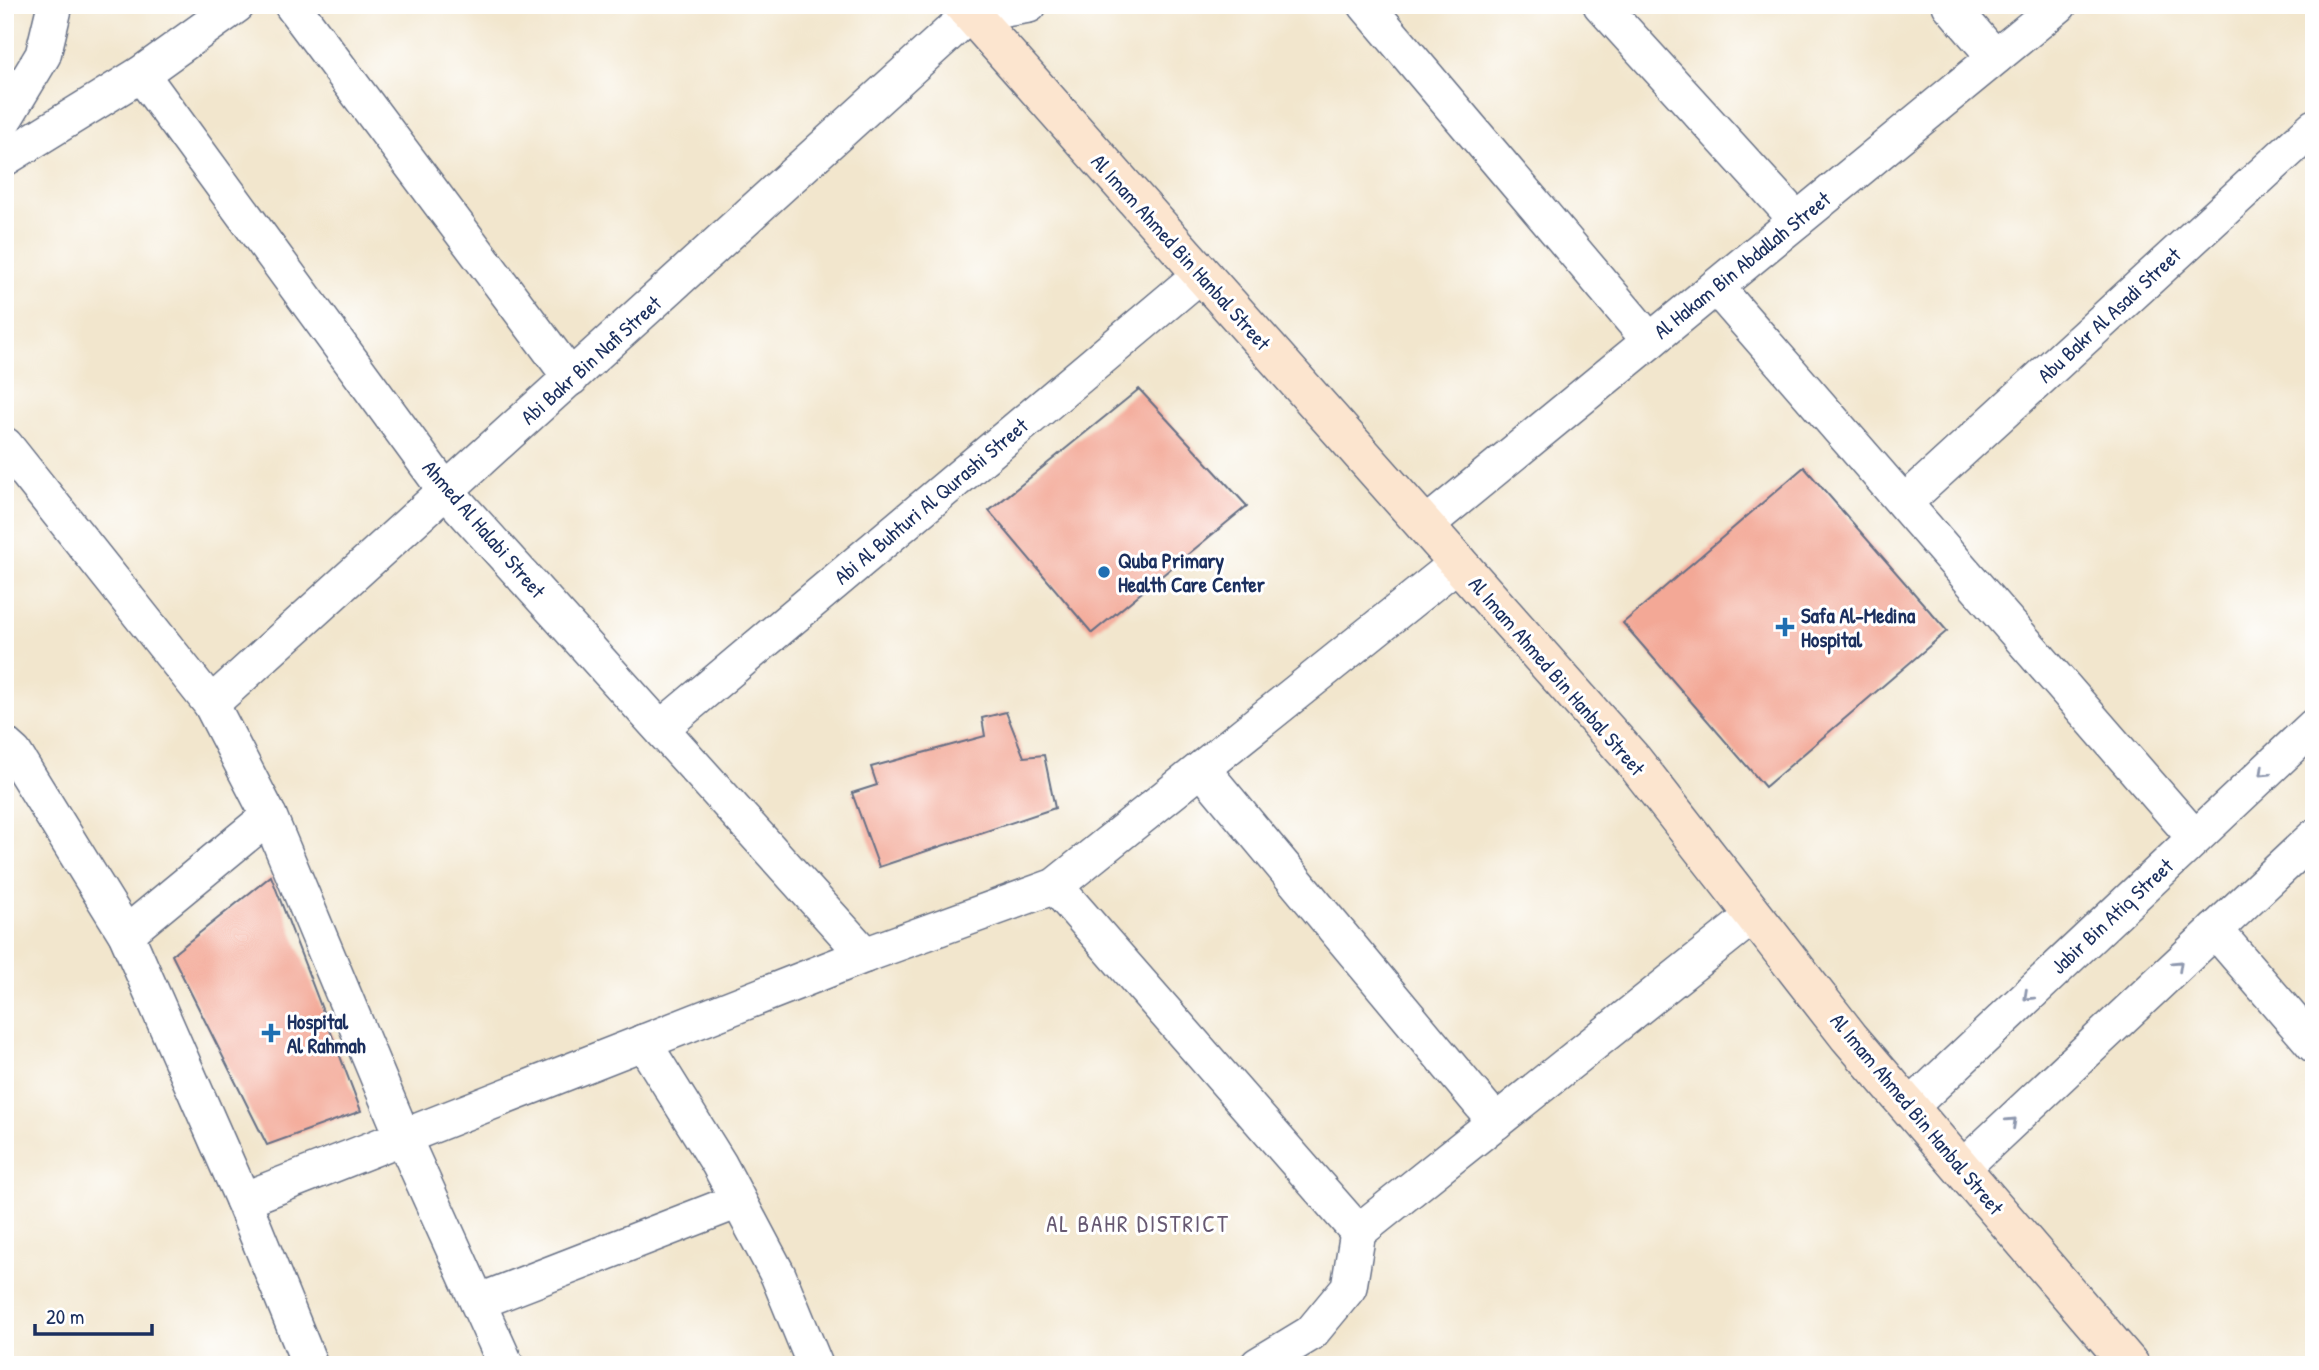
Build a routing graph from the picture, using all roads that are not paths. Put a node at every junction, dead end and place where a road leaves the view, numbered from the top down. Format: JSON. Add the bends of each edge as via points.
{"nodes":[{"id":1,"x":55,"y":5,"type":"edge"},
{"id":2,"x":237,"y":5,"type":"edge"},
{"id":3,"x":292,"y":5,"type":"edge"},
{"id":4,"x":1029,"y":5,"type":"edge"},
{"id":5,"x":1366,"y":5,"type":"edge"},
{"id":6,"x":1601,"y":5,"type":"edge"},
{"id":7,"x":1950,"y":5,"type":"edge"},
{"id":8,"x":2059,"y":5,"type":"edge"},
{"id":9,"x":966,"y":10,"type":"edge"},
{"id":10,"x":1995,"y":57,"type":"junction"},
{"id":11,"x":141,"y":74,"type":"junction"},
{"id":12,"x":5,"y":118,"type":"edge"},
{"id":13,"x":2314,"y":127,"type":"edge"},
{"id":14,"x":5,"y":158,"type":"edge"},
{"id":15,"x":1797,"y":220,"type":"junction"},
{"id":16,"x":1201,"y":274,"type":"junction"},
{"id":17,"x":1716,"y":287,"type":"junction"},
{"id":18,"x":1650,"y":341,"type":"junction"},
{"id":19,"x":571,"y":378,"type":"junction"},
{"id":20,"x":5,"y":445,"type":"edge"},
{"id":21,"x":446,"y":491,"type":"junction"},
{"id":22,"x":1904,"y":503,"type":"junction"},
{"id":23,"x":1426,"y":525,"type":"junction"},
{"id":24,"x":1458,"y":562,"type":"junction"},
{"id":25,"x":211,"y":704,"type":"junction"},
{"id":26,"x":661,"y":728,"type":"junction"},
{"id":27,"x":2313,"y":729,"type":"edge"},
{"id":28,"x":5,"y":745,"type":"edge"},
{"id":29,"x":1202,"y":769,"type":"junction"},
{"id":30,"x":269,"y":816,"type":"junction"},
{"id":31,"x":2314,"y":837,"type":"edge"},
{"id":32,"x":2195,"y":838,"type":"junction"},
{"id":33,"x":1055,"y":886,"type":"junction"},
{"id":34,"x":1754,"y":915,"type":"junction"},
{"id":35,"x":2215,"y":930,"type":"junction"},
{"id":36,"x":126,"y":934,"type":"junction"},
{"id":37,"x":865,"y":955,"type":"junction"},
{"id":38,"x":643,"y":1042,"type":"junction"},
{"id":39,"x":2314,"y":1045,"type":"edge"},
{"id":40,"x":1910,"y":1107,"type":"junction"},
{"id":41,"x":1496,"y":1122,"type":"junction"},
{"id":42,"x":403,"y":1137,"type":"junction"},
{"id":43,"x":1962,"y":1168,"type":"junction"},
{"id":44,"x":243,"y":1200,"type":"junction"},
{"id":45,"x":738,"y":1200,"type":"junction"},
{"id":46,"x":1358,"y":1233,"type":"junction"},
{"id":47,"x":478,"y":1302,"type":"junction"},
{"id":48,"x":310,"y":1365,"type":"edge"},
{"id":49,"x":506,"y":1365,"type":"edge"},
{"id":50,"x":814,"y":1365,"type":"edge"},
{"id":51,"x":1258,"y":1365,"type":"edge"},
{"id":52,"x":2130,"y":1365,"type":"edge"}],
"edges":[{"from":1,"to":12,"type":"street","via":[[43,55]]},
{"from":2,"to":11,"type":"street"},
{"from":3,"to":19,"type":"street"},
{"from":4,"to":9,"type":"street"},
{"from":5,"to":18,"type":"street"},
{"from":6,"to":15,"type":"street"},
{"from":7,"to":10,"type":"street"},
{"from":8,"to":10,"type":"street","name":"Al Hakam Bin Abdallah Street"},
{"from":9,"to":16,"type":"main road","name":"Al Imam Ahmed Bin Hanbal Street"},
{"from":9,"to":19,"type":"street","name":"Abi Bakr Bin Nafi Street"},
{"from":10,"to":15,"type":"street","name":"Al Hakam Bin Abdallah Street"},
{"from":11,"to":14,"type":"street"},
{"from":11,"to":21,"type":"street","name":"Ahmed Al Halabi Street"},
{"from":13,"to":22,"type":"street","name":"Abu Bakr Al Asadi Street"},
{"from":15,"to":17,"type":"street","name":"Al Hakam Bin Abdallah Street"},
{"from":16,"to":23,"type":"main road","name":"Al Imam Ahmed Bin Hanbal Street"},
{"from":16,"to":26,"type":"street","name":"Abi Al Buhturi Al Qurashi Street"},
{"from":17,"to":18,"type":"street","name":"Al Hakam Bin Abdallah Street"},
{"from":17,"to":22,"type":"street"},
{"from":18,"to":23,"type":"street","name":"Al Hakam Bin Abdallah Street"},
{"from":19,"to":21,"type":"street","name":"Abi Bakr Bin Nafi Street"},
{"from":20,"to":25,"type":"street"},
{"from":21,"to":25,"type":"street","name":"Abi Bakr Bin Nafi Street"},
{"from":21,"to":26,"type":"street","name":"Ahmed Al Halabi Street"},
{"from":22,"to":32,"type":"street"},
{"from":23,"to":24,"type":"main road","name":"Al Imam Ahmed Bin Hanbal Street"},
{"from":24,"to":29,"type":"street"},
{"from":24,"to":34,"type":"main road","name":"Al Imam Ahmed Bin Hanbal Street","via":[[1633,760]]},
{"from":25,"to":30,"type":"street"},
{"from":26,"to":37,"type":"street","name":"Ahmed Al Halabi Street"},
{"from":27,"to":32,"type":"street","name":"Jabir Bin Atiq Street","one_way":true},
{"from":28,"to":36,"type":"street"},
{"from":29,"to":33,"type":"street"},
{"from":29,"to":41,"type":"street"},
{"from":30,"to":36,"type":"street"},
{"from":30,"to":42,"type":"street"},
{"from":31,"to":35,"type":"street"},
{"from":32,"to":40,"type":"street","name":"Jabir Bin Atiq Street","one_way":true},
{"from":33,"to":37,"type":"street"},
{"from":33,"to":46,"type":"street"},
{"from":34,"to":40,"type":"main road","name":"Al Imam Ahmed Bin Hanbal Street"},
{"from":34,"to":41,"type":"street"},
{"from":35,"to":39,"type":"street"},
{"from":43,"to":35,"type":"street","one_way":true},
{"from":36,"to":44,"type":"street"},
{"from":37,"to":38,"type":"street"},
{"from":38,"to":42,"type":"street"},
{"from":38,"to":45,"type":"street"},
{"from":40,"to":43,"type":"main road","name":"Al Imam Ahmed Bin Hanbal Street"},
{"from":41,"to":46,"type":"street"},
{"from":42,"to":44,"type":"street"},
{"from":42,"to":47,"type":"street"},
{"from":43,"to":52,"type":"main road","name":"Al Imam Ahmed Bin Hanbal Street"},
{"from":44,"to":48,"type":"street"},
{"from":45,"to":47,"type":"street"},
{"from":45,"to":50,"type":"street","via":[[778,1275]]},
{"from":46,"to":51,"type":"street","via":[[1349,1287],[1311,1333]]},
{"from":47,"to":49,"type":"street"}]}
